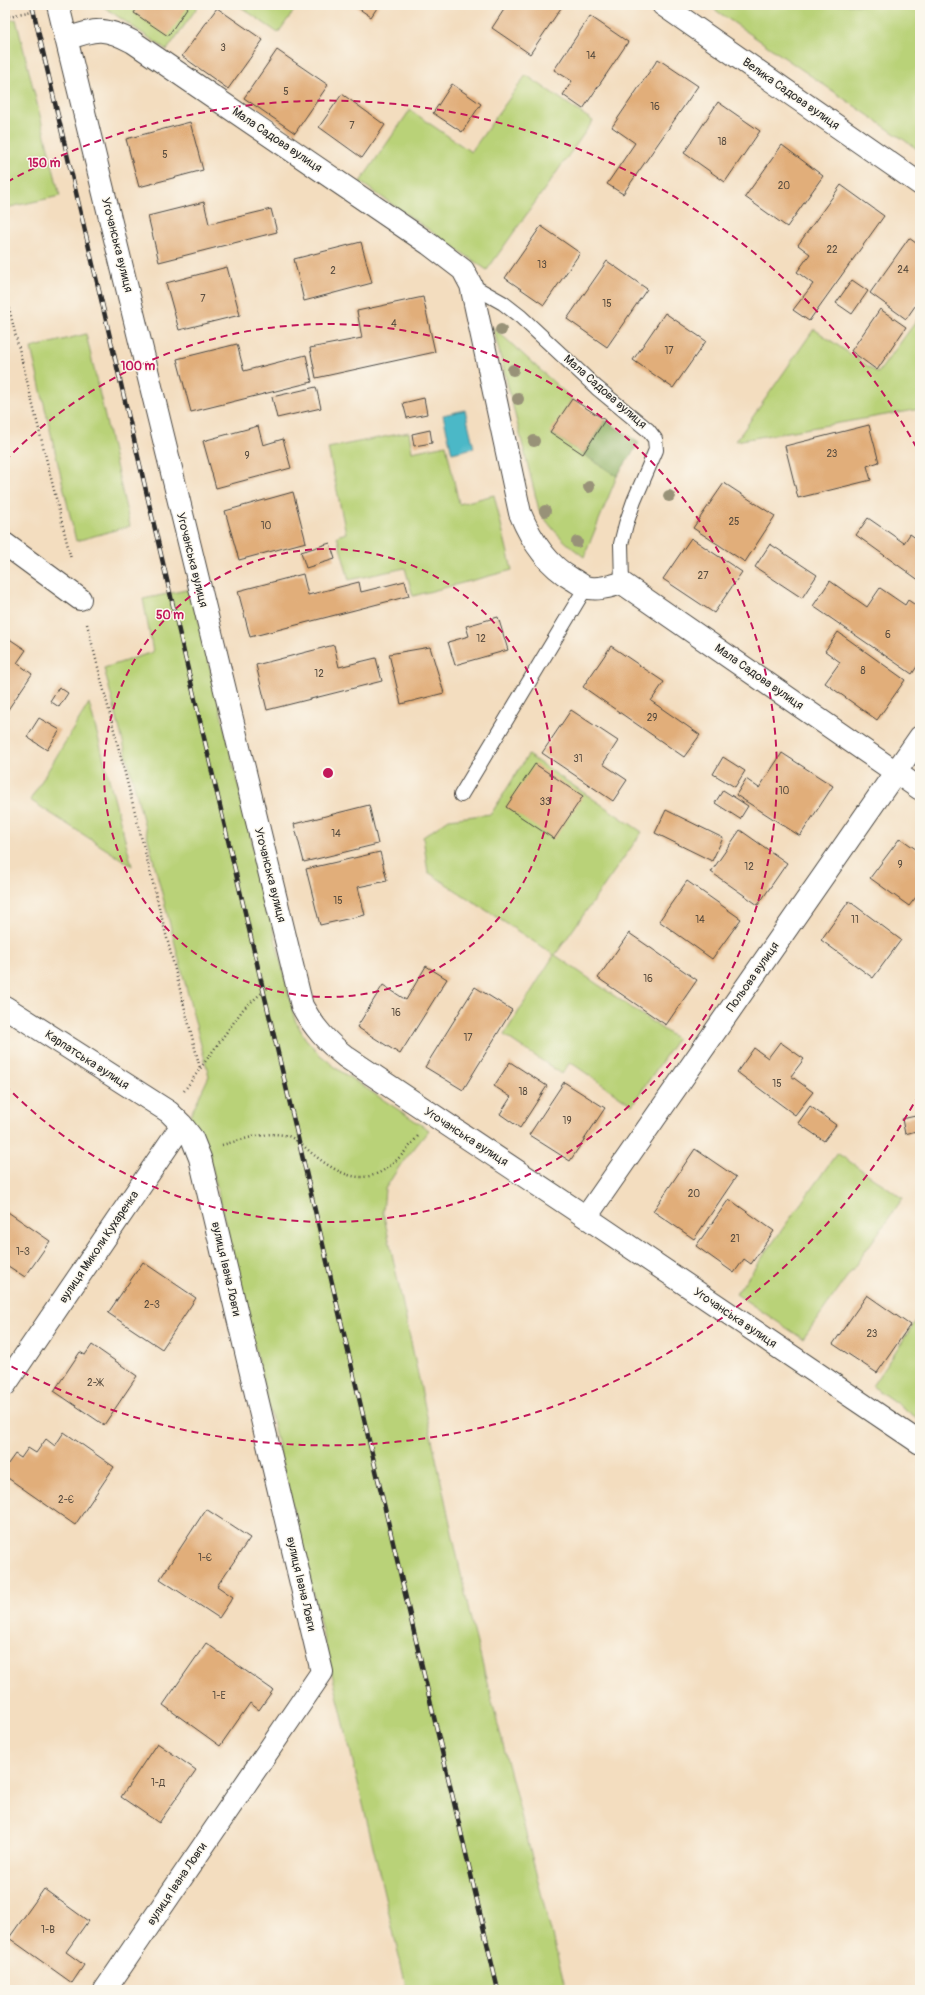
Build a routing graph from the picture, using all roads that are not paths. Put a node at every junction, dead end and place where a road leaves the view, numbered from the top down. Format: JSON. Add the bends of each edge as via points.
{"nodes":[{"id":1,"x":58,"y":5,"type":"edge"},
{"id":2,"x":662,"y":5,"type":"edge"},
{"id":3,"x":67,"y":39,"type":"junction"},
{"id":4,"x":920,"y":184,"type":"edge"},
{"id":5,"x":471,"y":285,"type":"junction"},
{"id":6,"x":5,"y":544,"type":"edge"},
{"id":7,"x":622,"y":583,"type":"junction"},
{"id":8,"x":586,"y":587,"type":"junction"},
{"id":9,"x":80,"y":599,"type":"road end"},
{"id":10,"x":920,"y":737,"type":"edge"},
{"id":11,"x":896,"y":772,"type":"junction"},
{"id":12,"x":920,"y":789,"type":"edge"},
{"id":13,"x":461,"y":795,"type":"dead end"},
{"id":14,"x":5,"y":1007,"type":"edge"},
{"id":15,"x":175,"y":1119,"type":"junction"},
{"id":16,"x":586,"y":1217,"type":"junction"},
{"id":17,"x":5,"y":1384,"type":"edge"},
{"id":18,"x":920,"y":1444,"type":"edge"},
{"id":19,"x":105,"y":1990,"type":"edge"}],
"edges":[{"from":1,"to":3,"type":"street","name":"Угочанська вулиця"},
{"from":2,"to":4,"type":"street","name":"Велика Садова вулиця"},
{"from":3,"to":5,"type":"street","name":"Мала Садова вулиця","via":[[88,31],[102,30],[118,34],[133,42],[429,244],[463,270]]},
{"from":3,"to":16,"type":"street","name":"Угочанська вулиця","via":[[302,1006],[312,1024],[327,1042],[346,1057]]},
{"from":5,"to":7,"type":"lane","name":"Мала Садова вулиця","via":[[521,316],[655,439],[656,450],[634,500],[621,544]]},
{"from":5,"to":8,"type":"street","name":"Мала Садова вулиця","via":[[520,513],[529,535],[542,554],[561,573]]},
{"from":6,"to":9,"type":"street"},
{"from":7,"to":8,"type":"street","name":"Мала Садова вулиця","via":[[602,588]]},
{"from":7,"to":11,"type":"street","name":"Мала Садова вулиця"},
{"from":8,"to":13,"type":"lane"},
{"from":10,"to":11,"type":"street","name":"Польова вулиця"},
{"from":11,"to":12,"type":"street","name":"Мала Садова вулиця"},
{"from":11,"to":16,"type":"street","name":"Польова вулиця"},
{"from":14,"to":15,"type":"street","name":"Карпатська вулиця"},
{"from":15,"to":17,"type":"street","name":"вулиця Миколи Кухаренка"},
{"from":15,"to":19,"type":"street","name":"вулиця Івана Ловги","via":[[192,1138],[197,1150],[322,1672]]},
{"from":16,"to":18,"type":"street","name":"Угочанська вулиця"}]}
